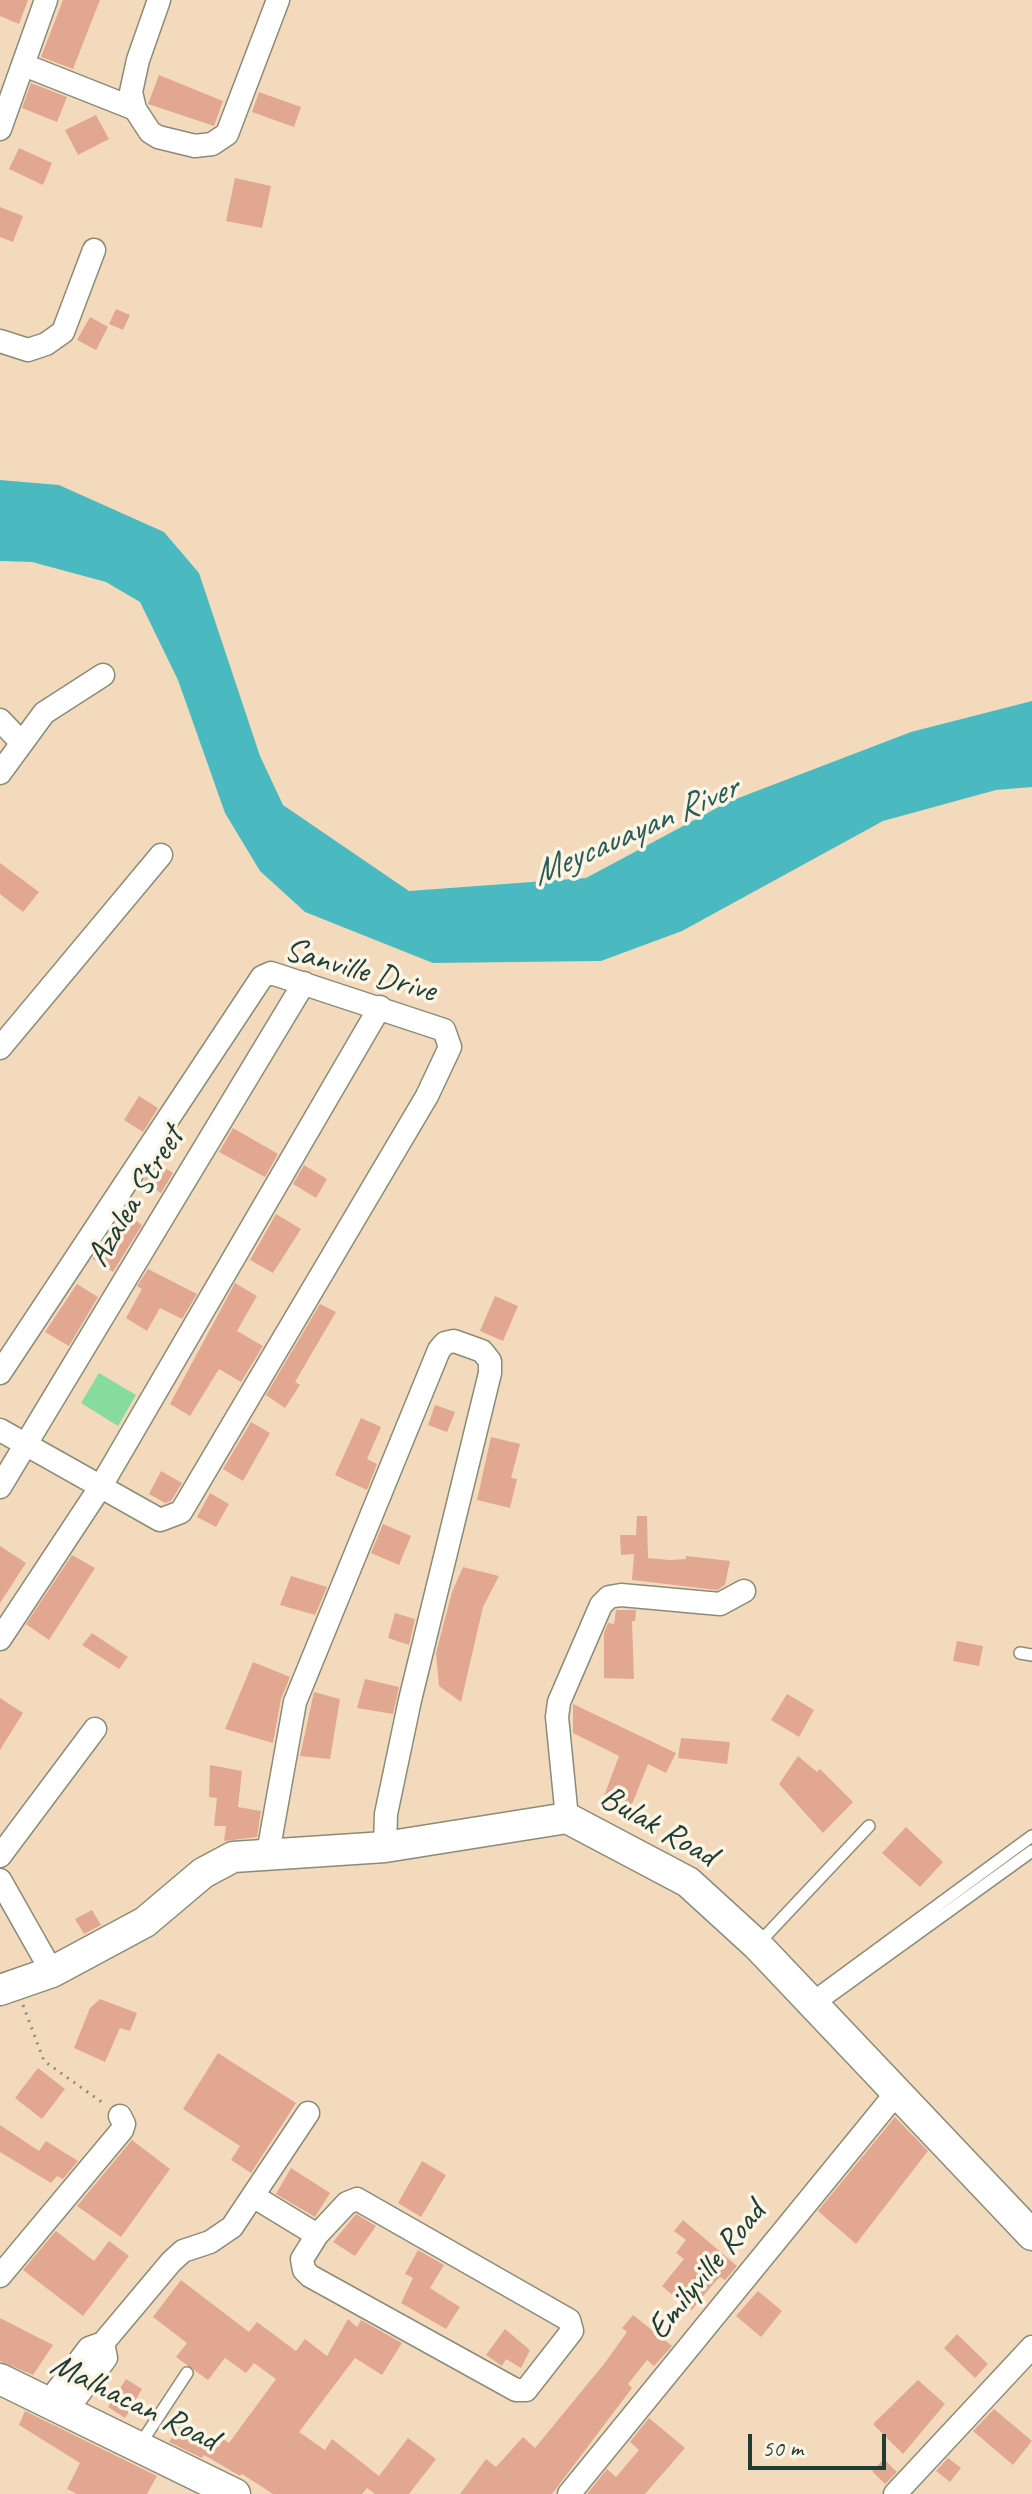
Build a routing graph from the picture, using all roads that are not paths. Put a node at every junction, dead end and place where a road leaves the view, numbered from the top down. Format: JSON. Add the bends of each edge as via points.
{"nodes":[{"id":1,"x":46,"y":0,"type":"edge"},
{"id":2,"x":159,"y":0,"type":"edge"},
{"id":3,"x":278,"y":0,"type":"edge"},
{"id":4,"x":34,"y":69,"type":"dead end"},
{"id":5,"x":135,"y":109,"type":"junction"},
{"id":6,"x":0,"y":129,"type":"edge"},
{"id":7,"x":94,"y":250,"type":"dead end"},
{"id":8,"x":0,"y":341,"type":"edge"},
{"id":9,"x":103,"y":675,"type":"dead end"},
{"id":10,"x":0,"y":720,"type":"edge"},
{"id":11,"x":21,"y":742,"type":"junction"},
{"id":12,"x":0,"y":773,"type":"edge"},
{"id":13,"x":161,"y":855,"type":"dead end"},
{"id":14,"x":304,"y":983,"type":"junction"},
{"id":15,"x":380,"y":1007,"type":"junction"},
{"id":16,"x":0,"y":1048,"type":"edge"},
{"id":17,"x":0,"y":1373,"type":"edge"},
{"id":18,"x":0,"y":1430,"type":"edge"},
{"id":19,"x":27,"y":1446,"type":"junction"},
{"id":20,"x":101,"y":1486,"type":"junction"},
{"id":21,"x":0,"y":1487,"type":"edge"},
{"id":22,"x":744,"y":1591,"type":"dead end"},
{"id":23,"x":0,"y":1639,"type":"edge"},
{"id":24,"x":95,"y":1729,"type":"dead end"},
{"id":25,"x":567,"y":1818,"type":"junction"},
{"id":26,"x":869,"y":1826,"type":"dead end"},
{"id":27,"x":1032,"y":1836,"type":"edge"},
{"id":28,"x":385,"y":1847,"type":"junction"},
{"id":29,"x":1032,"y":1851,"type":"edge"},
{"id":30,"x":268,"y":1853,"type":"junction"},
{"id":31,"x":0,"y":1856,"type":"edge"},
{"id":32,"x":0,"y":1880,"type":"edge"},
{"id":33,"x":757,"y":1945,"type":"junction"},
{"id":34,"x":52,"y":1972,"type":"junction"},
{"id":35,"x":9,"y":1988,"type":"edge"},
{"id":36,"x":813,"y":2003,"type":"junction"},
{"id":37,"x":898,"y":2091,"type":"junction"},
{"id":38,"x":308,"y":2113,"type":"dead end"},
{"id":39,"x":120,"y":2116,"type":"road end"},
{"id":40,"x":253,"y":2196,"type":"junction"},
{"id":41,"x":317,"y":2235,"type":"junction"},
{"id":42,"x":1032,"y":2235,"type":"edge"},
{"id":43,"x":0,"y":2276,"type":"edge"},
{"id":44,"x":1032,"y":2347,"type":"edge"},
{"id":45,"x":187,"y":2373,"type":"dead end"},
{"id":46,"x":0,"y":2379,"type":"edge"},
{"id":47,"x":56,"y":2408,"type":"junction"},
{"id":48,"x":139,"y":2447,"type":"junction"},
{"id":49,"x":235,"y":2494,"type":"edge"},
{"id":50,"x":569,"y":2494,"type":"edge"},
{"id":51,"x":895,"y":2494,"type":"edge"}],
"edges":[{"from":1,"to":6,"type":"street"},
{"from":2,"to":5,"type":"street","via":[[138,60],[131,92]]},
{"from":3,"to":5,"type":"street","via":[[227,134],[212,144],[195,146],[158,137]]},
{"from":4,"to":5,"type":"street"},
{"from":7,"to":8,"type":"street","via":[[63,332],[28,350]]},
{"from":9,"to":11,"type":"street","via":[[44,713]]},
{"from":10,"to":11,"type":"street"},
{"from":11,"to":12,"type":"street"},
{"from":13,"to":16,"type":"street"},
{"from":14,"to":15,"type":"street","name":"Sanville Drive"},
{"from":14,"to":17,"type":"street","name":"Sanville Drive","via":[[271,973],[255,983]]},
{"from":14,"to":19,"type":"street","name":"Azalea Street"},
{"from":15,"to":20,"type":"street"},
{"from":15,"to":20,"type":"street","name":"Sanville Drive","via":[[444,1030],[450,1047],[427,1096],[181,1512],[160,1520]]},
{"from":18,"to":19,"type":"street"},
{"from":19,"to":20,"type":"street"},
{"from":19,"to":21,"type":"street","name":"Azalea Street"},
{"from":20,"to":23,"type":"street"},
{"from":22,"to":25,"type":"street","via":[[720,1604],[621,1595],[601,1605],[559,1702]]},
{"from":24,"to":31,"type":"street"},
{"from":25,"to":28,"type":"street","name":"Bulak Road"},
{"from":25,"to":33,"type":"street","name":"Bulak Road","via":[[688,1882]]},
{"from":26,"to":33,"type":"lane"},
{"from":27,"to":36,"type":"lane"},
{"from":28,"to":30,"type":"street","name":"Bulak Road"},
{"from":28,"to":30,"type":"street","via":[[386,1814],[410,1700],[490,1373],[490,1361],[482,1351],[454,1341],[439,1350],[295,1702]]},
{"from":29,"to":36,"type":"lane"},
{"from":30,"to":34,"type":"street","name":"Bulak Road","via":[[233,1857],[203,1873],[145,1922]]},
{"from":32,"to":34,"type":"street"},
{"from":33,"to":36,"type":"street","name":"Bulak Road"},
{"from":34,"to":35,"type":"street","name":"Bulak Road"},
{"from":36,"to":37,"type":"street","name":"Bulak Road"},
{"from":37,"to":42,"type":"street","name":"Bulak Road"},
{"from":37,"to":50,"type":"street","name":"Emilyville Road"},
{"from":38,"to":40,"type":"street"},
{"from":39,"to":43,"type":"street","via":[[122,2130]]},
{"from":40,"to":41,"type":"street"},
{"from":40,"to":47,"type":"street","via":[[232,2227],[183,2251],[103,2343],[89,2348]]},
{"from":41,"to":41,"type":"street","via":[[302,2259],[310,2276],[516,2390],[526,2390],[572,2331],[569,2320],[365,2201],[347,2203]]},
{"from":44,"to":51,"type":"street"},
{"from":45,"to":48,"type":"lane"},
{"from":46,"to":47,"type":"street","name":"Malhacan Road"},
{"from":47,"to":48,"type":"street","name":"Malhacan Road"},
{"from":48,"to":49,"type":"street","name":"Malhacan Road"}]}
